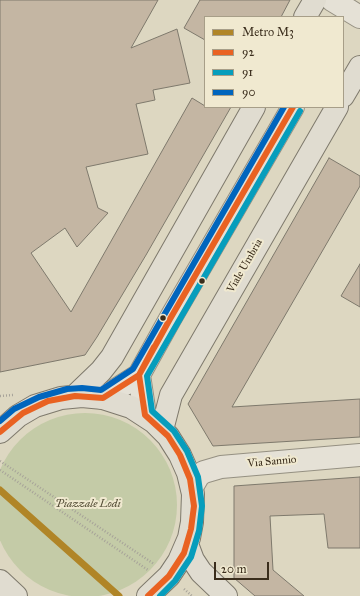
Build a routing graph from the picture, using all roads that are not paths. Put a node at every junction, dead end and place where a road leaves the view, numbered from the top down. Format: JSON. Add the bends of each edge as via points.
{"nodes":[{"id":1,"x":315,"y":0,"type":"edge"},
{"id":2,"x":306,"y":16,"type":"edge"},
{"id":3,"x":360,"y":67,"type":"edge"},
{"id":4,"x":344,"y":94,"type":"edge"},
{"id":5,"x":253,"y":108,"type":"edge"},
{"id":6,"x":292,"y":108,"type":"edge"},
{"id":7,"x":336,"y":108,"type":"edge"},
{"id":8,"x":139,"y":375,"type":"junction"},
{"id":9,"x":75,"y":396,"type":"junction"},
{"id":10,"x":103,"y":398,"type":"junction"},
{"id":11,"x":144,"y":415,"type":"junction"},
{"id":12,"x":4,"y":426,"type":"edge"},
{"id":13,"x":162,"y":430,"type":"junction"},
{"id":14,"x":360,"y":455,"type":"edge"},
{"id":15,"x":192,"y":487,"type":"junction"},
{"id":16,"x":187,"y":544,"type":"junction"},
{"id":17,"x":0,"y":581,"type":"edge"},
{"id":18,"x":16,"y":596,"type":"edge"},
{"id":19,"x":148,"y":596,"type":"edge"},
{"id":20,"x":226,"y":596,"type":"edge"}],
"edges":[{"from":1,"to":2,"type":"main road"},
{"from":3,"to":4,"type":"main road"},
{"from":5,"to":9,"type":"main road","via":[[112,357],[102,371]]},
{"from":6,"to":8,"type":"street"},
{"from":7,"to":13,"type":"main road","name":"Viale Umbria","via":[[171,395]]},
{"from":8,"to":10,"type":"street"},
{"from":8,"to":11,"type":"street"},
{"from":9,"to":10,"type":"main road"},
{"from":9,"to":12,"type":"main road","via":[[42,404]]},
{"from":10,"to":11,"type":"main road","via":[[122,403]]},
{"from":11,"to":13,"type":"main road"},
{"from":13,"to":15,"type":"main road","via":[[180,455]]},
{"from":14,"to":15,"type":"street","name":"Via Sannio","via":[[221,466],[199,475]]},
{"from":15,"to":16,"type":"main road","via":[[194,506]]},
{"from":16,"to":19,"type":"main road","via":[[169,576]]},
{"from":16,"to":20,"type":"main road","via":[[201,572]]},
{"from":17,"to":18,"type":"main road"}]}
